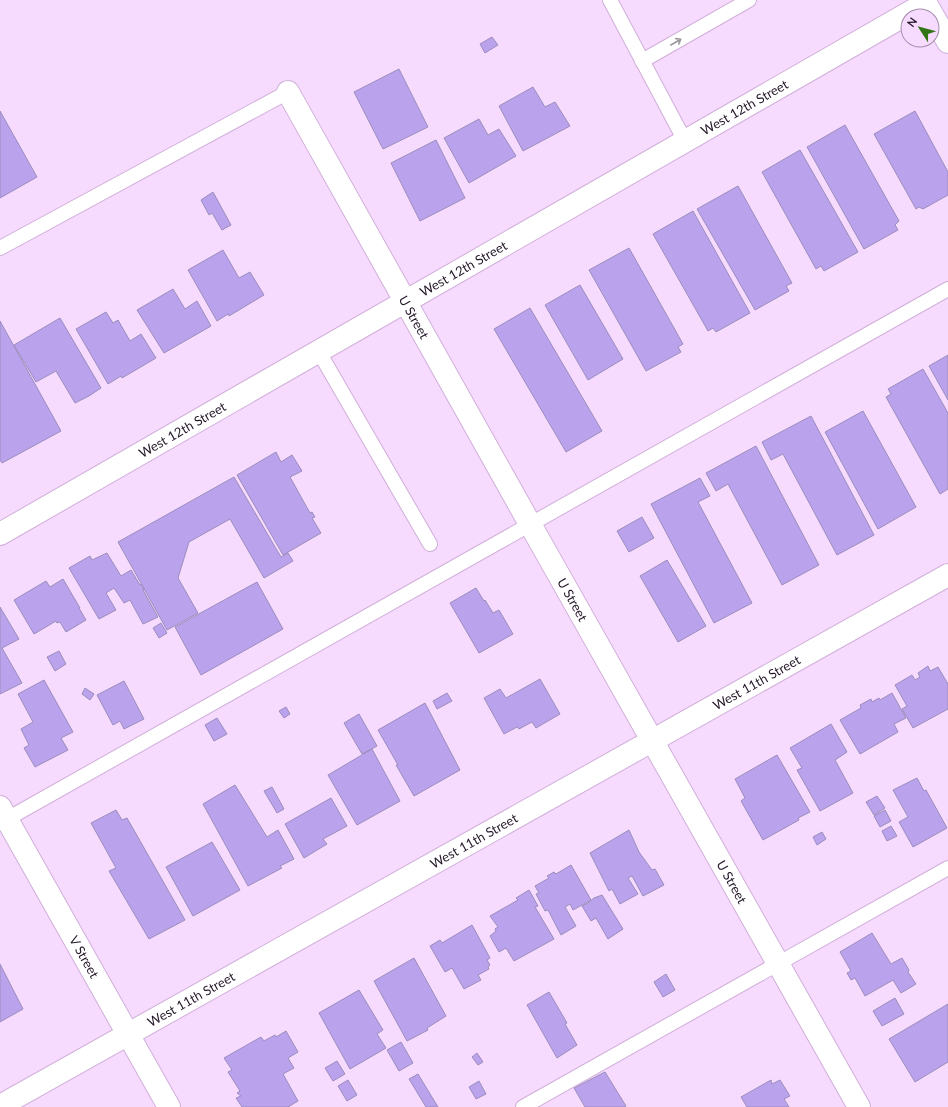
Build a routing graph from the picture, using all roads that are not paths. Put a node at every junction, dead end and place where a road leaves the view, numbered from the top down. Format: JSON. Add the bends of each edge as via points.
{"nodes":[{"id":1,"x":610,"y":0,"type":"edge"},
{"id":2,"x":749,"y":0,"type":"edge"},
{"id":3,"x":925,"y":1,"type":"edge"},
{"id":4,"x":948,"y":42,"type":"edge"},
{"id":5,"x":642,"y":61,"type":"junction"},
{"id":6,"x":288,"y":92,"type":"joint"},
{"id":7,"x":686,"y":141,"type":"junction"},
{"id":8,"x":0,"y":248,"type":"edge"},
{"id":9,"x":948,"y":289,"type":"edge"},
{"id":10,"x":406,"y":302,"type":"junction"},
{"id":11,"x":319,"y":352,"type":"junction"},
{"id":12,"x":530,"y":524,"type":"junction"},
{"id":13,"x":0,"y":534,"type":"edge"},
{"id":14,"x":430,"y":544,"type":"dead end"},
{"id":15,"x":948,"y":575,"type":"edge"},
{"id":16,"x":652,"y":740,"type":"junction"},
{"id":17,"x":2,"y":816,"type":"edge"},
{"id":18,"x":948,"y":868,"type":"edge"},
{"id":19,"x":778,"y":964,"type":"junction"},
{"id":20,"x":128,"y":1034,"type":"junction"},
{"id":21,"x":0,"y":1106,"type":"edge"},
{"id":22,"x":169,"y":1107,"type":"edge"},
{"id":23,"x":523,"y":1107,"type":"edge"},
{"id":24,"x":859,"y":1107,"type":"edge"}],
"edges":[{"from":1,"to":5,"type":"lane"},
{"from":5,"to":2,"type":"lane","one_way":true},
{"from":3,"to":4,"type":"street"},
{"from":3,"to":7,"type":"street","name":"West 12th Street"},
{"from":5,"to":7,"type":"lane"},
{"from":6,"to":8,"type":"lane"},
{"from":6,"to":10,"type":"street","name":"U Street"},
{"from":7,"to":10,"type":"street","name":"West 12th Street"},
{"from":9,"to":12,"type":"lane"},
{"from":10,"to":11,"type":"street","name":"West 12th Street"},
{"from":10,"to":12,"type":"street","name":"U Street"},
{"from":11,"to":13,"type":"street","name":"West 12th Street"},
{"from":11,"to":14,"type":"lane"},
{"from":12,"to":16,"type":"street","name":"U Street"},
{"from":12,"to":17,"type":"lane"},
{"from":15,"to":16,"type":"street","name":"West 11th Street"},
{"from":16,"to":19,"type":"street","name":"U Street"},
{"from":16,"to":20,"type":"street","name":"West 11th Street"},
{"from":17,"to":20,"type":"street","name":"V Street"},
{"from":18,"to":19,"type":"lane"},
{"from":19,"to":23,"type":"lane"},
{"from":19,"to":24,"type":"street","name":"U Street"},
{"from":20,"to":21,"type":"street","name":"West 11th Street"},
{"from":20,"to":22,"type":"street","name":"V Street"}]}
